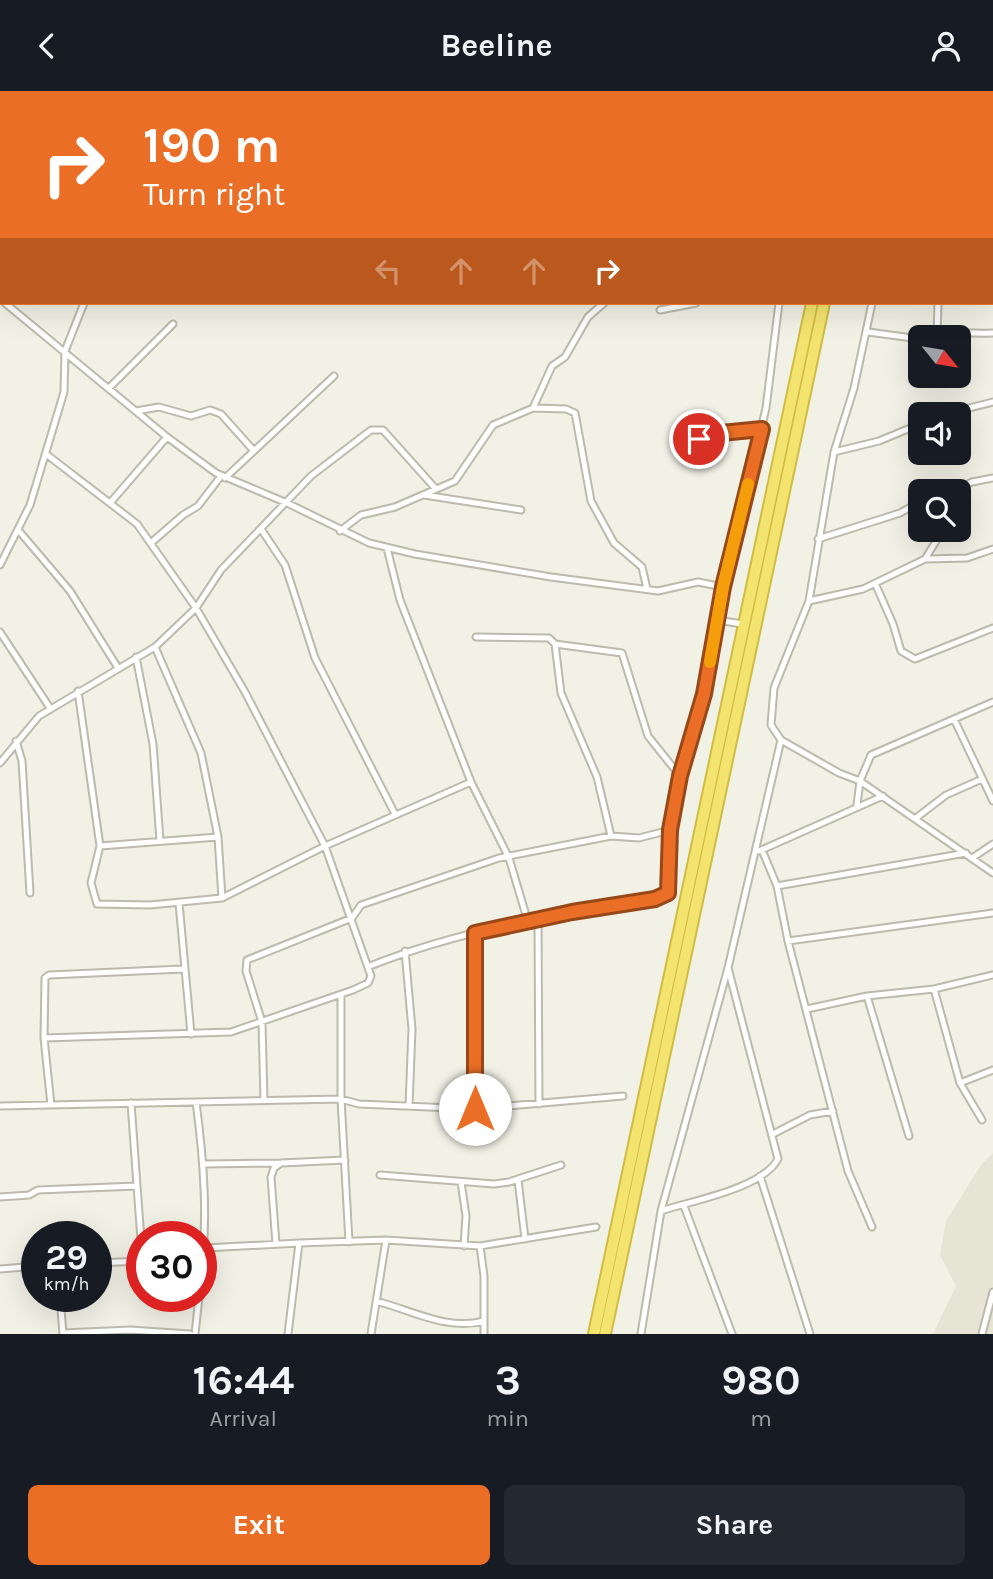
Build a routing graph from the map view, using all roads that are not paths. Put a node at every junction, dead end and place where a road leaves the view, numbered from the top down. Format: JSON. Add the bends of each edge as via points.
{"nodes":[{"id":1,"x":7,"y":305,"type":"edge"},
{"id":2,"x":83,"y":305,"type":"edge"},
{"id":3,"x":602,"y":305,"type":"edge"},
{"id":4,"x":686,"y":305,"type":"edge"},
{"id":5,"x":779,"y":305,"type":"edge"},
{"id":6,"x":812,"y":305,"type":"edge"},
{"id":7,"x":824,"y":305,"type":"edge"},
{"id":8,"x":872,"y":305,"type":"edge"},
{"id":9,"x":938,"y":305,"type":"edge"},
{"id":10,"x":660,"y":310,"type":"dead end"},
{"id":11,"x":173,"y":324,"type":"dead end"},
{"id":12,"x":937,"y":325,"type":"edge"},
{"id":13,"x":867,"y":333,"type":"junction"},
{"id":14,"x":993,"y":333,"type":"edge"},
{"id":15,"x":971,"y":335,"type":"edge"},
{"id":16,"x":908,"y":338,"type":"edge"},
{"id":17,"x":65,"y":351,"type":"junction"},
{"id":18,"x":334,"y":376,"type":"dead end"},
{"id":19,"x":109,"y":388,"type":"junction"},
{"id":20,"x":993,"y":402,"type":"edge"},
{"id":21,"x":533,"y":408,"type":"junction"},
{"id":22,"x":971,"y":408,"type":"edge"},
{"id":23,"x":136,"y":411,"type":"junction"},
{"id":24,"x":762,"y":429,"type":"junction"},
{"id":25,"x":908,"y":429,"type":"edge"},
{"id":26,"x":167,"y":437,"type":"junction"},
{"id":27,"x":677,"y":445,"type":"dead end"},
{"id":28,"x":254,"y":451,"type":"junction"},
{"id":29,"x":834,"y":452,"type":"junction"},
{"id":30,"x":46,"y":454,"type":"junction"},
{"id":31,"x":223,"y":477,"type":"junction"},
{"id":32,"x":993,"y":478,"type":"edge"},
{"id":33,"x":971,"y":482,"type":"edge"},
{"id":34,"x":435,"y":488,"type":"junction"},
{"id":35,"x":423,"y":495,"type":"junction"},
{"id":36,"x":110,"y":503,"type":"junction"},
{"id":37,"x":287,"y":503,"type":"junction"},
{"id":38,"x":908,"y":509,"type":"edge"},
{"id":39,"x":522,"y":510,"type":"dead end"},
{"id":40,"x":261,"y":529,"type":"junction"},
{"id":41,"x":19,"y":531,"type":"junction"},
{"id":42,"x":340,"y":531,"type":"junction"},
{"id":43,"x":818,"y":539,"type":"junction"},
{"id":44,"x":936,"y":542,"type":"edge"},
{"id":45,"x":152,"y":543,"type":"junction"},
{"id":46,"x":387,"y":548,"type":"junction"},
{"id":47,"x":993,"y":549,"type":"edge"},
{"id":48,"x":925,"y":559,"type":"junction"},
{"id":49,"x":0,"y":565,"type":"edge"},
{"id":50,"x":874,"y":583,"type":"junction"},
{"id":51,"x":723,"y":587,"type":"junction"},
{"id":52,"x":647,"y":589,"type":"junction"},
{"id":53,"x":809,"y":601,"type":"junction"},
{"id":54,"x":196,"y":608,"type":"junction"},
{"id":55,"x":718,"y":620,"type":"junction"},
{"id":56,"x":742,"y":624,"type":"junction"},
{"id":57,"x":993,"y":628,"type":"edge"},
{"id":58,"x":0,"y":632,"type":"edge"},
{"id":59,"x":476,"y":637,"type":"dead end"},
{"id":60,"x":555,"y":644,"type":"junction"},
{"id":61,"x":155,"y":647,"type":"junction"},
{"id":62,"x":136,"y":657,"type":"junction"},
{"id":63,"x":118,"y":668,"type":"junction"},
{"id":64,"x":78,"y":691,"type":"junction"},
{"id":65,"x":993,"y":702,"type":"edge"},
{"id":66,"x":50,"y":708,"type":"junction"},
{"id":67,"x":954,"y":719,"type":"junction"},
{"id":68,"x":781,"y":740,"type":"junction"},
{"id":69,"x":16,"y":741,"type":"junction"},
{"id":70,"x":0,"y":763,"type":"edge"},
{"id":71,"x":680,"y":776,"type":"junction"},
{"id":72,"x":982,"y":779,"type":"junction"},
{"id":73,"x":860,"y":781,"type":"junction"},
{"id":74,"x":471,"y":782,"type":"junction"},
{"id":75,"x":883,"y":796,"type":"junction"},
{"id":76,"x":993,"y":801,"type":"edge"},
{"id":77,"x":857,"y":805,"type":"junction"},
{"id":78,"x":395,"y":814,"type":"junction"},
{"id":79,"x":916,"y":818,"type":"junction"},
{"id":80,"x":670,"y":830,"type":"junction"},
{"id":81,"x":611,"y":836,"type":"junction"},
{"id":82,"x":218,"y":837,"type":"junction"},
{"id":83,"x":160,"y":841,"type":"junction"},
{"id":84,"x":993,"y":844,"type":"edge"},
{"id":85,"x":100,"y":846,"type":"junction"},
{"id":86,"x":325,"y":846,"type":"junction"},
{"id":87,"x":759,"y":851,"type":"junction"},
{"id":88,"x":965,"y":853,"type":"junction"},
{"id":89,"x":509,"y":858,"type":"junction"},
{"id":90,"x":972,"y":858,"type":"junction"},
{"id":91,"x":993,"y":873,"type":"edge"},
{"id":92,"x":777,"y":886,"type":"junction"},
{"id":93,"x":30,"y":893,"type":"dead end"},
{"id":94,"x":222,"y":898,"type":"junction"},
{"id":95,"x":179,"y":903,"type":"junction"},
{"id":96,"x":993,"y":913,"type":"edge"},
{"id":97,"x":352,"y":918,"type":"junction"},
{"id":98,"x":538,"y":920,"type":"junction"},
{"id":99,"x":528,"y":922,"type":"junction"},
{"id":100,"x":475,"y":933,"type":"junction"},
{"id":101,"x":788,"y":941,"type":"junction"},
{"id":102,"x":405,"y":951,"type":"junction"},
{"id":103,"x":370,"y":966,"type":"junction"},
{"id":104,"x":728,"y":968,"type":"junction"},
{"id":105,"x":183,"y":969,"type":"junction"},
{"id":106,"x":993,"y":975,"type":"edge"},
{"id":107,"x":934,"y":989,"type":"junction"},
{"id":108,"x":341,"y":995,"type":"junction"},
{"id":109,"x":867,"y":996,"type":"junction"},
{"id":110,"x":807,"y":1009,"type":"junction"},
{"id":111,"x":261,"y":1022,"type":"junction"},
{"id":112,"x":191,"y":1034,"type":"junction"},
{"id":113,"x":44,"y":1038,"type":"junction"},
{"id":114,"x":993,"y":1070,"type":"edge"},
{"id":115,"x":960,"y":1083,"type":"junction"},
{"id":116,"x":623,"y":1096,"type":"dead end"},
{"id":117,"x":341,"y":1099,"type":"junction"},
{"id":118,"x":264,"y":1101,"type":"junction"},
{"id":119,"x":196,"y":1102,"type":"junction"},
{"id":120,"x":131,"y":1103,"type":"junction"},
{"id":121,"x":539,"y":1104,"type":"junction"},
{"id":122,"x":51,"y":1105,"type":"junction"},
{"id":123,"x":0,"y":1106,"type":"edge"},
{"id":124,"x":410,"y":1107,"type":"junction"},
{"id":125,"x":475,"y":1109,"type":"junction"},
{"id":126,"x":833,"y":1111,"type":"junction"},
{"id":127,"x":982,"y":1120,"type":"dead end"},
{"id":128,"x":773,"y":1134,"type":"junction"},
{"id":129,"x":909,"y":1136,"type":"dead end"},
{"id":130,"x":345,"y":1160,"type":"junction"},
{"id":131,"x":281,"y":1163,"type":"junction"},
{"id":132,"x":205,"y":1164,"type":"junction"},
{"id":133,"x":561,"y":1165,"type":"dead end"},
{"id":134,"x":380,"y":1175,"type":"dead end"},
{"id":135,"x":760,"y":1176,"type":"junction"},
{"id":136,"x":517,"y":1179,"type":"junction"},
{"id":137,"x":461,"y":1182,"type":"junction"},
{"id":138,"x":137,"y":1186,"type":"junction"},
{"id":139,"x":0,"y":1197,"type":"edge"},
{"id":140,"x":684,"y":1206,"type":"junction"},
{"id":141,"x":661,"y":1211,"type":"junction"},
{"id":142,"x":140,"y":1221,"type":"edge"},
{"id":143,"x":205,"y":1221,"type":"edge"},
{"id":144,"x":596,"y":1227,"type":"dead end"},
{"id":145,"x":872,"y":1227,"type":"dead end"},
{"id":146,"x":525,"y":1239,"type":"junction"},
{"id":147,"x":386,"y":1240,"type":"junction"},
{"id":148,"x":349,"y":1242,"type":"junction"},
{"id":149,"x":276,"y":1244,"type":"junction"},
{"id":150,"x":299,"y":1244,"type":"junction"},
{"id":151,"x":464,"y":1246,"type":"junction"},
{"id":152,"x":480,"y":1246,"type":"junction"},
{"id":153,"x":217,"y":1247,"type":"edge"},
{"id":154,"x":21,"y":1267,"type":"edge"},
{"id":155,"x":0,"y":1269,"type":"edge"},
{"id":156,"x":993,"y":1292,"type":"edge"},
{"id":157,"x":376,"y":1301,"type":"junction"},
{"id":158,"x":991,"y":1302,"type":"edge"},
{"id":159,"x":61,"y":1312,"type":"edge"},
{"id":160,"x":197,"y":1312,"type":"edge"},
{"id":161,"x":484,"y":1321,"type":"junction"},
{"id":162,"x":130,"y":1332,"type":"edge"},
{"id":163,"x":63,"y":1333,"type":"edge"},
{"id":164,"x":190,"y":1334,"type":"edge"},
{"id":165,"x":195,"y":1334,"type":"edge"},
{"id":166,"x":288,"y":1334,"type":"edge"},
{"id":167,"x":371,"y":1334,"type":"edge"},
{"id":168,"x":484,"y":1334,"type":"edge"},
{"id":169,"x":594,"y":1334,"type":"edge"},
{"id":170,"x":605,"y":1334,"type":"edge"},
{"id":171,"x":641,"y":1334,"type":"edge"},
{"id":172,"x":732,"y":1334,"type":"edge"},
{"id":173,"x":810,"y":1334,"type":"edge"},
{"id":174,"x":982,"y":1334,"type":"edge"}],
"edges":[{"from":1,"to":17,"type":"street"},
{"from":2,"to":17,"type":"street"},
{"from":3,"to":21,"type":"street","via":[[588,317],[565,357],[552,366]]},
{"from":4,"to":10,"type":"street"},
{"from":5,"to":24,"type":"street"},
{"from":6,"to":56,"type":"highway"},
{"from":7,"to":170,"type":"highway"},
{"from":8,"to":13,"type":"street"},
{"from":9,"to":12,"type":"street"},
{"from":11,"to":19,"type":"street"},
{"from":13,"to":16,"type":"street"},
{"from":13,"to":29,"type":"street"},
{"from":14,"to":15,"type":"street"},
{"from":17,"to":19,"type":"street"},
{"from":17,"to":30,"type":"street","via":[[64,392]]},
{"from":18,"to":28,"type":"street"},
{"from":19,"to":23,"type":"street"},
{"from":20,"to":22,"type":"street"},
{"from":21,"to":34,"type":"street","via":[[493,425],[459,477]]},
{"from":21,"to":52,"type":"street","via":[[575,413],[592,501],[614,543],[642,567]]},
{"from":23,"to":26,"type":"street"},
{"from":23,"to":28,"type":"street","via":[[159,407],[191,416],[210,410],[221,414]]},
{"from":24,"to":27,"type":"street","via":[[721,433]]},
{"from":24,"to":51,"type":"street"},
{"from":25,"to":29,"type":"street"},
{"from":26,"to":31,"type":"street"},
{"from":26,"to":36,"type":"street"},
{"from":28,"to":31,"type":"street"},
{"from":29,"to":43,"type":"street"},
{"from":30,"to":36,"type":"street"},
{"from":30,"to":41,"type":"street"},
{"from":31,"to":37,"type":"street"},
{"from":31,"to":45,"type":"street","via":[[198,506]]},
{"from":32,"to":33,"type":"street"},
{"from":34,"to":35,"type":"street"},
{"from":34,"to":37,"type":"street","via":[[398,443],[379,429],[371,430],[315,472]]},
{"from":35,"to":39,"type":"street"},
{"from":35,"to":42,"type":"street","via":[[361,515]]},
{"from":36,"to":45,"type":"street"},
{"from":37,"to":40,"type":"street"},
{"from":37,"to":42,"type":"street"},
{"from":38,"to":43,"type":"street"},
{"from":40,"to":54,"type":"street","via":[[221,570]]},
{"from":40,"to":78,"type":"street","via":[[285,565],[315,659]]},
{"from":41,"to":49,"type":"street"},
{"from":41,"to":63,"type":"street","via":[[70,591]]},
{"from":42,"to":46,"type":"street"},
{"from":43,"to":53,"type":"street"},
{"from":44,"to":48,"type":"street"},
{"from":45,"to":54,"type":"street"},
{"from":46,"to":52,"type":"street"},
{"from":46,"to":74,"type":"street","via":[[400,600]]},
{"from":47,"to":48,"type":"street","via":[[967,558]]},
{"from":48,"to":50,"type":"street"},
{"from":50,"to":53,"type":"street"},
{"from":50,"to":57,"type":"street","via":[[901,651],[915,659]]},
{"from":51,"to":52,"type":"street","via":[[698,582],[665,591]]},
{"from":51,"to":55,"type":"street"},
{"from":53,"to":68,"type":"street","via":[[774,688],[771,725]]},
{"from":54,"to":61,"type":"street"},
{"from":54,"to":86,"type":"street"},
{"from":55,"to":56,"type":"street"},
{"from":55,"to":71,"type":"street","via":[[704,694]]},
{"from":56,"to":169,"type":"highway"},
{"from":58,"to":66,"type":"street"},
{"from":59,"to":60,"type":"street","via":[[549,638]]},
{"from":60,"to":71,"type":"street","via":[[622,653],[648,736]]},
{"from":60,"to":81,"type":"street","via":[[561,693],[597,777]]},
{"from":61,"to":62,"type":"street"},
{"from":61,"to":82,"type":"street","via":[[201,753]]},
{"from":62,"to":63,"type":"street"},
{"from":62,"to":83,"type":"street","via":[[153,744]]},
{"from":63,"to":64,"type":"street"},
{"from":64,"to":66,"type":"street"},
{"from":64,"to":85,"type":"street"},
{"from":65,"to":67,"type":"street"},
{"from":66,"to":69,"type":"street"},
{"from":67,"to":72,"type":"street"},
{"from":67,"to":73,"type":"street","via":[[877,750]]},
{"from":68,"to":73,"type":"street"},
{"from":68,"to":87,"type":"street"},
{"from":69,"to":70,"type":"street"},
{"from":69,"to":93,"type":"street","via":[[22,761]]},
{"from":71,"to":80,"type":"street"},
{"from":72,"to":76,"type":"street"},
{"from":72,"to":79,"type":"street","via":[[946,795]]},
{"from":73,"to":75,"type":"street"},
{"from":73,"to":77,"type":"street"},
{"from":74,"to":78,"type":"street"},
{"from":74,"to":89,"type":"street"},
{"from":75,"to":77,"type":"street"},
{"from":75,"to":79,"type":"street"},
{"from":77,"to":87,"type":"street"},
{"from":78,"to":86,"type":"street"},
{"from":79,"to":88,"type":"street"},
{"from":80,"to":81,"type":"street","via":[[639,838]]},
{"from":80,"to":98,"type":"street","via":[[668,893]]},
{"from":81,"to":89,"type":"street"},
{"from":82,"to":83,"type":"street"},
{"from":82,"to":94,"type":"street"},
{"from":83,"to":85,"type":"street"},
{"from":84,"to":90,"type":"street"},
{"from":85,"to":95,"type":"street","via":[[91,883],[97,904]]},
{"from":86,"to":94,"type":"street"},
{"from":86,"to":97,"type":"street"},
{"from":87,"to":92,"type":"street"},
{"from":87,"to":104,"type":"street"},
{"from":88,"to":90,"type":"street"},
{"from":88,"to":92,"type":"street"},
{"from":89,"to":97,"type":"street","via":[[361,905]]},
{"from":89,"to":99,"type":"street"},
{"from":90,"to":91,"type":"street"},
{"from":92,"to":101,"type":"street"},
{"from":94,"to":95,"type":"street"},
{"from":95,"to":105,"type":"street"},
{"from":96,"to":101,"type":"street"},
{"from":97,"to":103,"type":"street"},
{"from":97,"to":111,"type":"street","via":[[247,960]]},
{"from":98,"to":99,"type":"street"},
{"from":98,"to":121,"type":"street"},
{"from":99,"to":100,"type":"street"},
{"from":100,"to":102,"type":"street"},
{"from":100,"to":125,"type":"street"},
{"from":101,"to":110,"type":"street"},
{"from":102,"to":103,"type":"street"},
{"from":102,"to":124,"type":"street","via":[[412,1029]]},
{"from":103,"to":108,"type":"street","via":[[368,983]]},
{"from":104,"to":128,"type":"street"},
{"from":104,"to":141,"type":"street"},
{"from":105,"to":112,"type":"street"},
{"from":105,"to":113,"type":"street","via":[[49,975],[43,983]]},
{"from":106,"to":107,"type":"street"},
{"from":107,"to":109,"type":"street"},
{"from":107,"to":115,"type":"street"},
{"from":108,"to":111,"type":"street"},
{"from":108,"to":117,"type":"street"},
{"from":109,"to":110,"type":"street"},
{"from":109,"to":129,"type":"street"},
{"from":110,"to":126,"type":"street"},
{"from":111,"to":112,"type":"street","via":[[231,1032]]},
{"from":111,"to":118,"type":"street"},
{"from":112,"to":113,"type":"street"},
{"from":113,"to":122,"type":"street"},
{"from":114,"to":115,"type":"street"},
{"from":115,"to":127,"type":"street"},
{"from":116,"to":121,"type":"street"},
{"from":117,"to":118,"type":"street"},
{"from":117,"to":124,"type":"street"},
{"from":117,"to":130,"type":"street"},
{"from":118,"to":119,"type":"street"},
{"from":119,"to":120,"type":"street"},
{"from":119,"to":132,"type":"street"},
{"from":120,"to":122,"type":"street"},
{"from":120,"to":138,"type":"street"},
{"from":121,"to":125,"type":"street"},
{"from":122,"to":123,"type":"street"},
{"from":124,"to":125,"type":"street"},
{"from":126,"to":128,"type":"street","via":[[810,1115]]},
{"from":126,"to":145,"type":"street","via":[[848,1171]]},
{"from":128,"to":135,"type":"street","via":[[778,1159]]},
{"from":130,"to":131,"type":"street"},
{"from":130,"to":148,"type":"street"},
{"from":131,"to":132,"type":"street"},
{"from":131,"to":149,"type":"street","via":[[271,1177]]},
{"from":132,"to":143,"type":"street"},
{"from":133,"to":136,"type":"street"},
{"from":134,"to":137,"type":"street"},
{"from":135,"to":140,"type":"street"},
{"from":135,"to":173,"type":"street"},
{"from":136,"to":137,"type":"street","via":[[494,1184]]},
{"from":136,"to":146,"type":"street"},
{"from":137,"to":151,"type":"street"},
{"from":138,"to":139,"type":"street","via":[[38,1190]]},
{"from":138,"to":142,"type":"street"},
{"from":140,"to":141,"type":"street"},
{"from":140,"to":172,"type":"street"},
{"from":141,"to":171,"type":"street"},
{"from":144,"to":146,"type":"street"},
{"from":146,"to":152,"type":"street"},
{"from":147,"to":148,"type":"street"},
{"from":147,"to":151,"type":"street"},
{"from":147,"to":157,"type":"street"},
{"from":148,"to":150,"type":"street"},
{"from":149,"to":150,"type":"street"},
{"from":149,"to":153,"type":"street"},
{"from":150,"to":166,"type":"street"},
{"from":151,"to":152,"type":"street"},
{"from":152,"to":161,"type":"street"},
{"from":154,"to":155,"type":"street"},
{"from":156,"to":158,"type":"street"},
{"from":157,"to":161,"type":"street","via":[[435,1320],[470,1325]]},
{"from":157,"to":167,"type":"street"},
{"from":158,"to":174,"type":"street"},
{"from":159,"to":163,"type":"street"},
{"from":160,"to":165,"type":"street"},
{"from":161,"to":168,"type":"street"},
{"from":162,"to":163,"type":"street"},
{"from":162,"to":164,"type":"street"}]}
